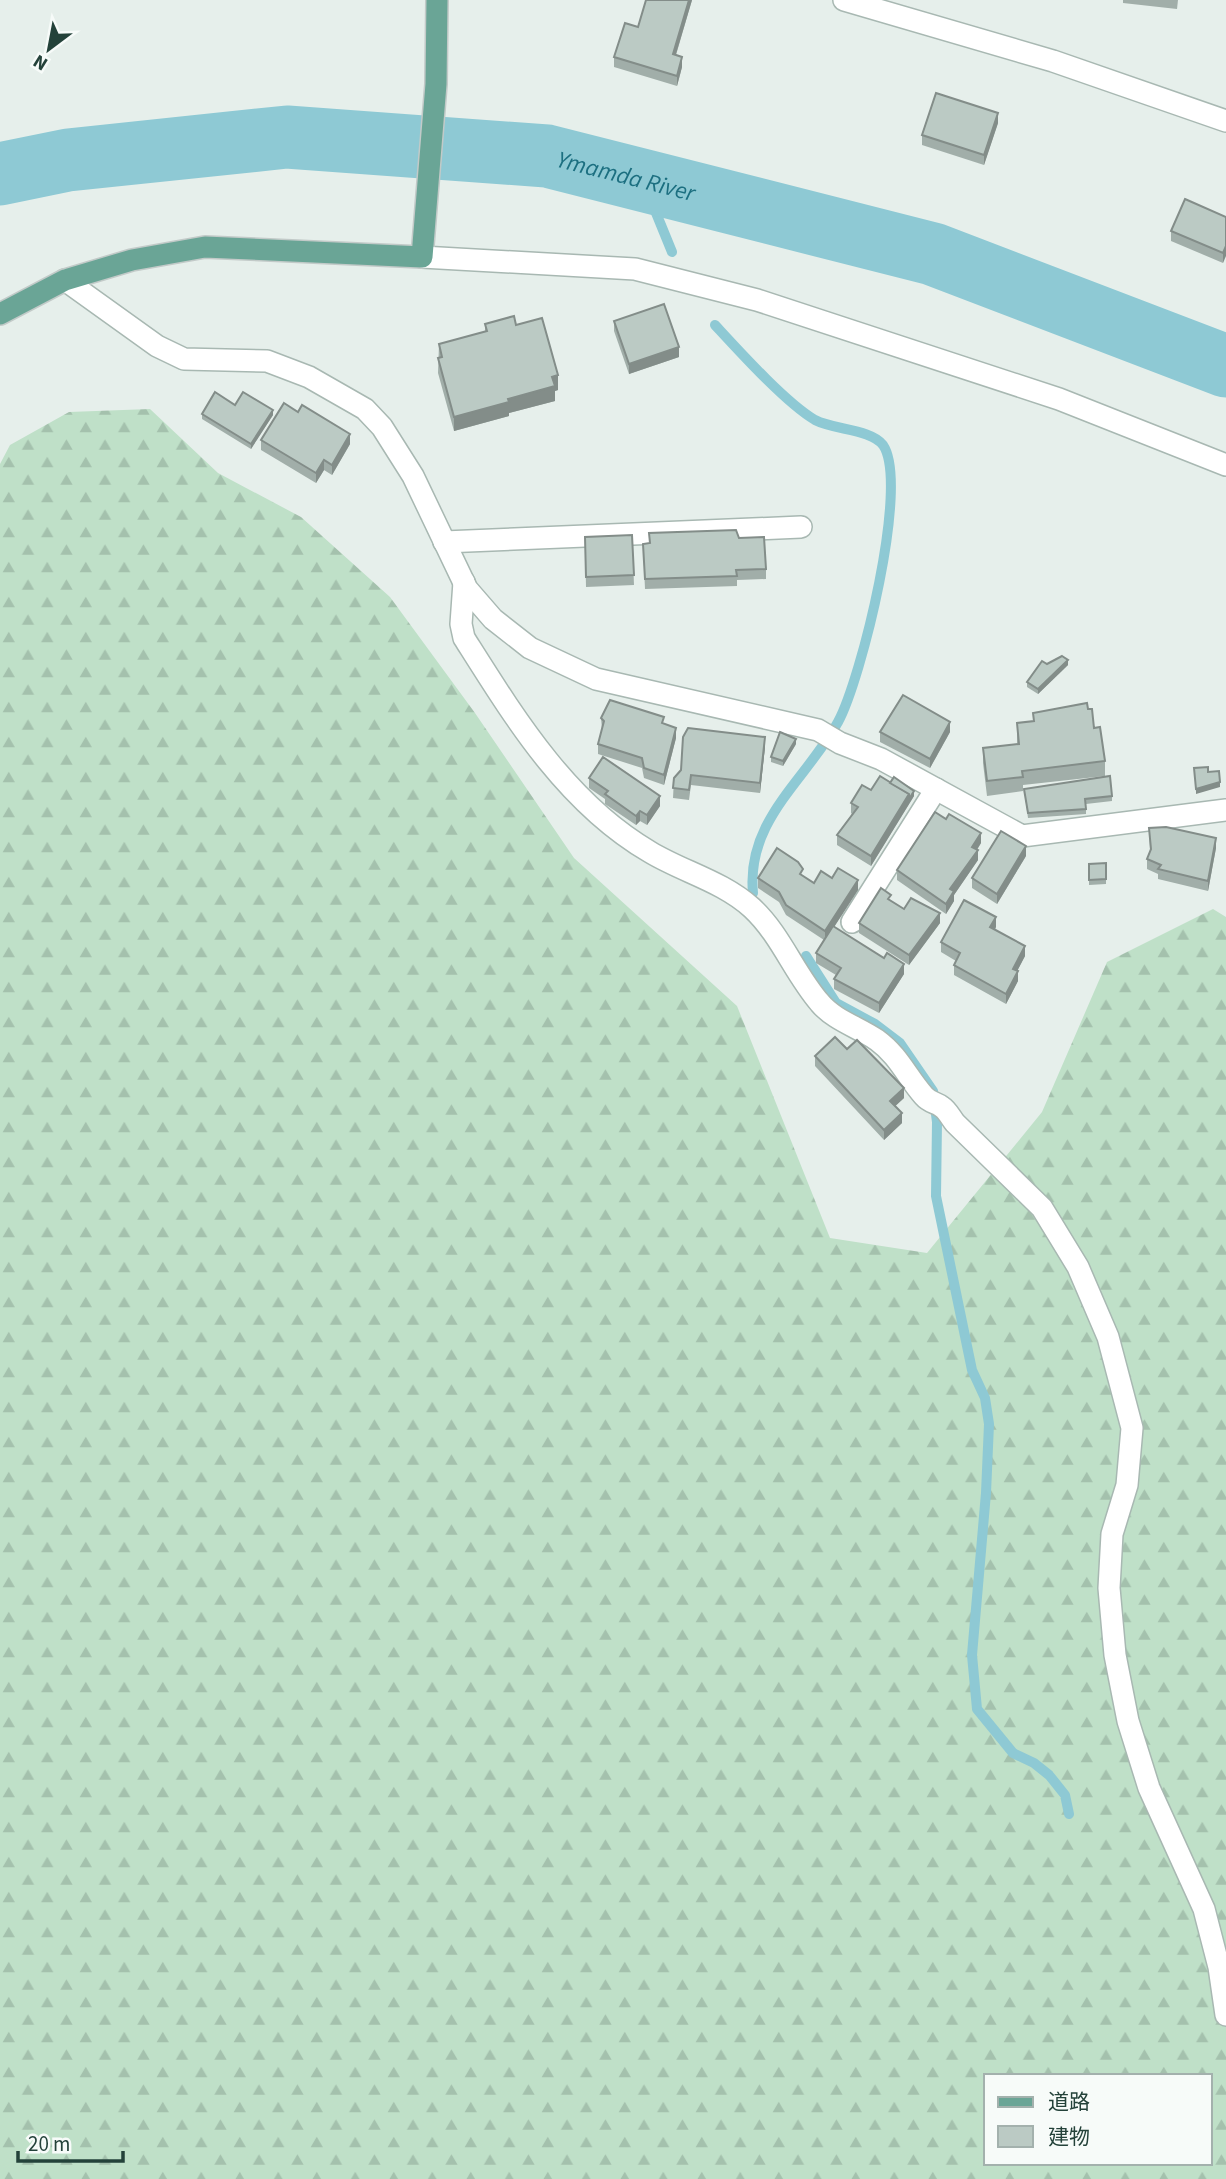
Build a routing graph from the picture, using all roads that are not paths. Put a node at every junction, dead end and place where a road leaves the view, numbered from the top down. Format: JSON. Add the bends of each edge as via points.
{"nodes":[{"id":1,"x":438,"y":0,"type":"edge"},
{"id":2,"x":844,"y":0,"type":"edge"},
{"id":3,"x":1226,"y":121,"type":"edge"},
{"id":4,"x":422,"y":257,"type":"junction"},
{"id":5,"x":65,"y":280,"type":"junction"},
{"id":6,"x":0,"y":314,"type":"edge"},
{"id":7,"x":1226,"y":465,"type":"edge"},
{"id":8,"x":801,"y":527,"type":"dead end"},
{"id":9,"x":444,"y":542,"type":"junction"},
{"id":10,"x":464,"y":582,"type":"junction"},
{"id":11,"x":936,"y":789,"type":"junction"},
{"id":12,"x":1226,"y":810,"type":"edge"},
{"id":13,"x":852,"y":922,"type":"dead end"},
{"id":14,"x":1226,"y":2015,"type":"edge"}],
"edges":[{"from":1,"to":4,"type":"main road"},
{"from":2,"to":3,"type":"street","via":[[1053,61]]},
{"from":4,"to":5,"type":"main road","via":[[205,247],[132,260]]},
{"from":4,"to":7,"type":"street","via":[[635,269],[743,297],[1059,399]]},
{"from":5,"to":6,"type":"main road"},
{"from":5,"to":9,"type":"street","via":[[157,346],[184,359],[267,361],[309,377],[365,409],[413,476]]},
{"from":8,"to":9,"type":"street"},
{"from":9,"to":10,"type":"street"},
{"from":10,"to":11,"type":"street","via":[[494,619],[530,648],[596,679],[818,730]]},
{"from":10,"to":14,"type":"street","via":[[464,638],[512,713],[565,782],[650,852],[702,875],[751,907],[781,941],[818,1002],[895,1054],[937,1105],[1042,1208],[1078,1267],[1108,1337],[1132,1428],[1127,1485],[1112,1534],[1109,1588],[1115,1655],[1128,1721],[1149,1788],[1204,1909]]},
{"from":11,"to":12,"type":"street","via":[[1023,836]]},
{"from":11,"to":13,"type":"street"}]}
